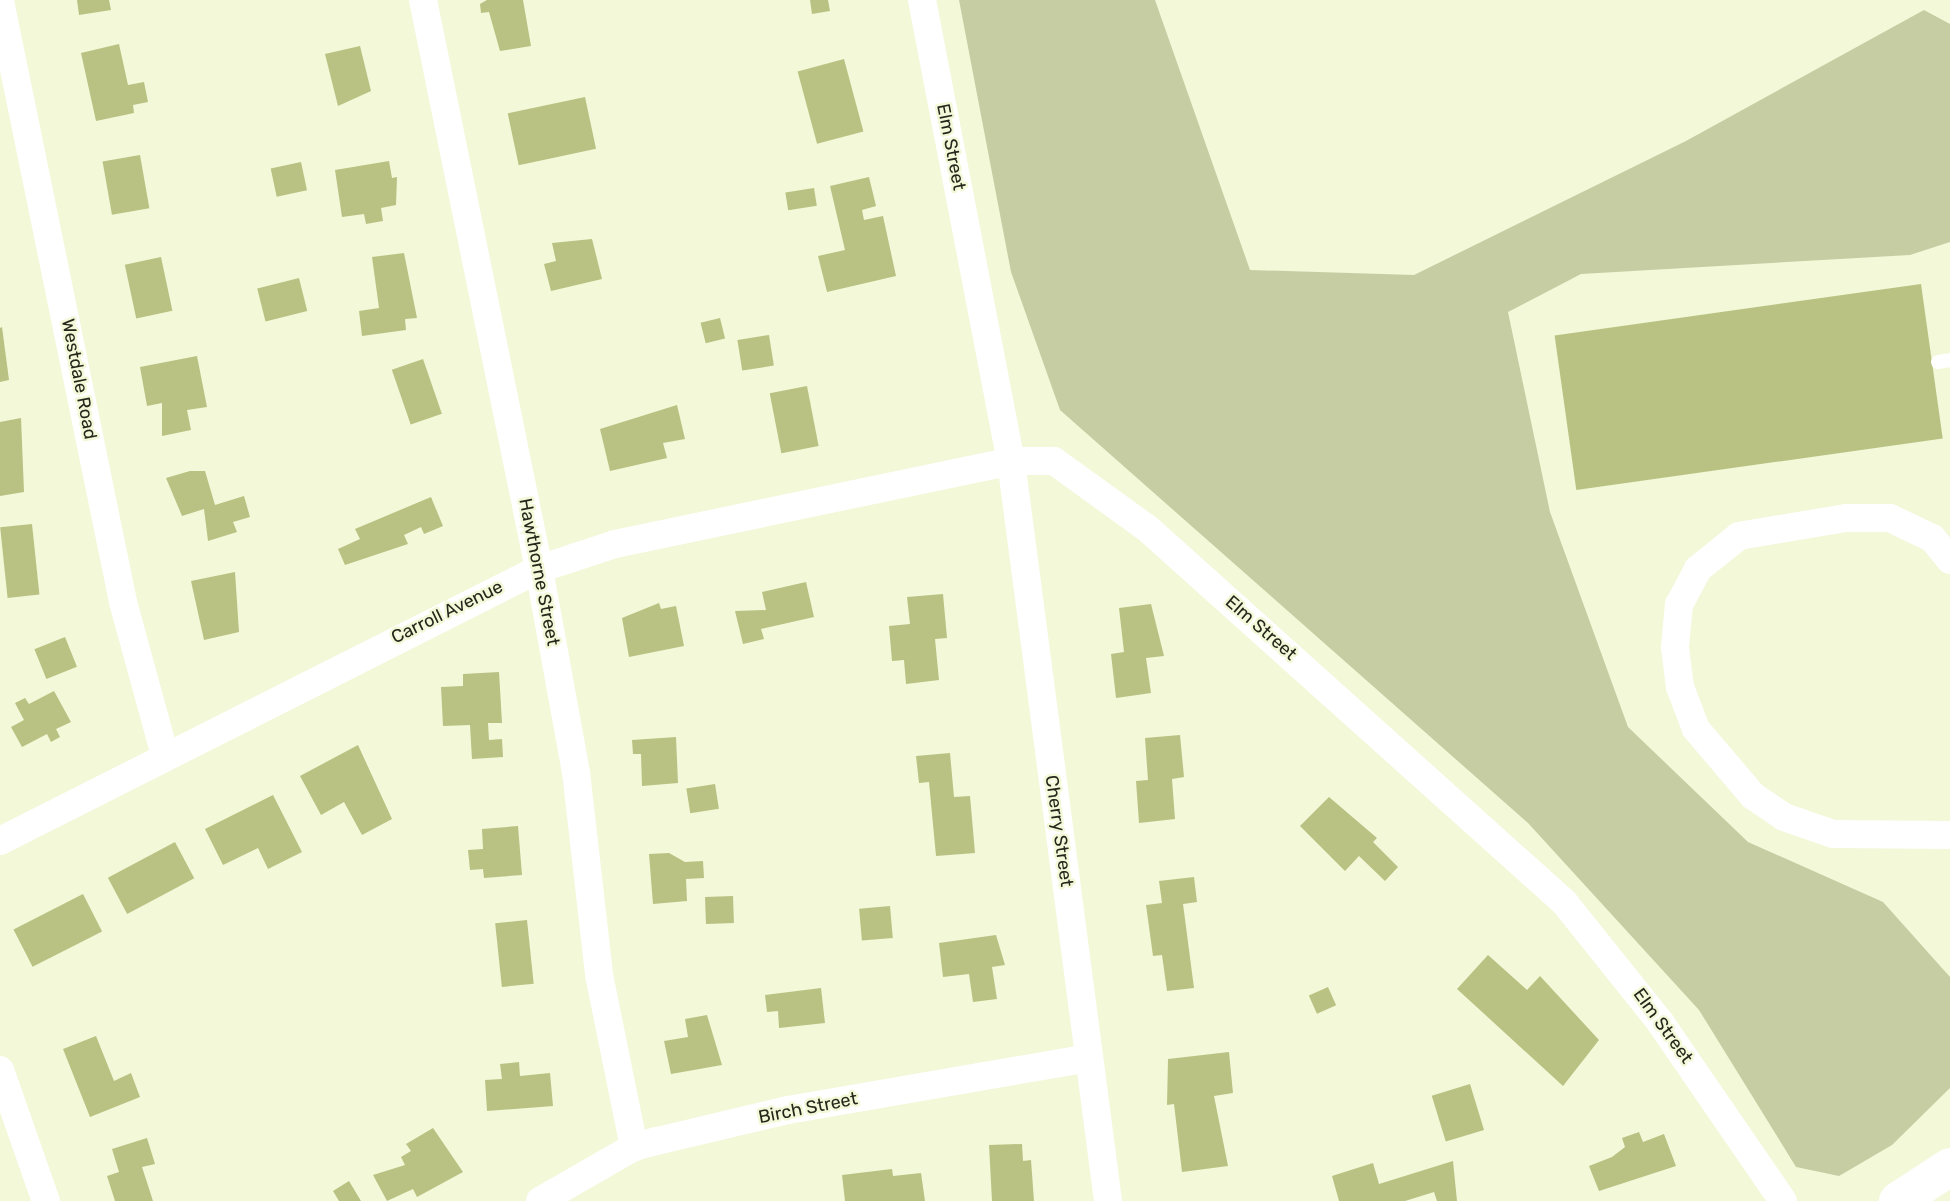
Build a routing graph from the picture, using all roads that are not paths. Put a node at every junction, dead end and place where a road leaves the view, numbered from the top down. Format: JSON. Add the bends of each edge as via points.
{"nodes":[{"id":1,"x":423,"y":0,"type":"edge"},
{"id":2,"x":922,"y":0,"type":"edge"},
{"id":3,"x":0,"y":1,"type":"edge"},
{"id":4,"x":1011,"y":461,"type":"junction"},
{"id":5,"x":1950,"y":560,"type":"edge"},
{"id":6,"x":539,"y":569,"type":"junction"},
{"id":7,"x":165,"y":756,"type":"junction"},
{"id":8,"x":1950,"y":835,"type":"edge"},
{"id":9,"x":0,"y":841,"type":"edge"},
{"id":10,"x":1089,"y":1058,"type":"junction"},
{"id":11,"x":0,"y":1070,"type":"edge"},
{"id":12,"x":634,"y":1147,"type":"junction"},
{"id":13,"x":1950,"y":1167,"type":"edge"},
{"id":14,"x":46,"y":1201,"type":"edge"},
{"id":15,"x":540,"y":1201,"type":"edge"},
{"id":16,"x":1108,"y":1201,"type":"edge"},
{"id":17,"x":1783,"y":1201,"type":"edge"},
{"id":18,"x":1898,"y":1201,"type":"edge"}],
"edges":[{"from":1,"to":6,"type":"street","name":"Hawthorne Street"},
{"from":2,"to":4,"type":"street","name":"Elm Street"},
{"from":3,"to":7,"type":"street","name":"Westdale Road","via":[[123,602]]},
{"from":4,"to":6,"type":"street","name":"Carroll Avenue","via":[[615,544]]},
{"from":4,"to":10,"type":"street","name":"Cherry Street"},
{"from":4,"to":17,"type":"street","name":"Elm Street","via":[[1054,461],[1147,528],[1508,845],[1610,954]]},
{"from":5,"to":8,"type":"street","via":[[1932,538],[1890,518],[1846,518],[1739,536],[1698,569],[1679,604],[1675,647],[1680,687],[1696,729],[1753,796],[1784,817],[1833,834]]},
{"from":6,"to":7,"type":"street","name":"Carroll Avenue"},
{"from":6,"to":12,"type":"street","name":"Hawthorne Street","via":[[576,772],[599,975]]},
{"from":7,"to":9,"type":"street","name":"Carroll Avenue"},
{"from":10,"to":12,"type":"street","name":"Birch Street","via":[[788,1110]]},
{"from":10,"to":16,"type":"street","name":"Cherry Street"},
{"from":11,"to":14,"type":"street"},
{"from":12,"to":15,"type":"street","name":"Birch Street"},
{"from":13,"to":18,"type":"main road"}]}
